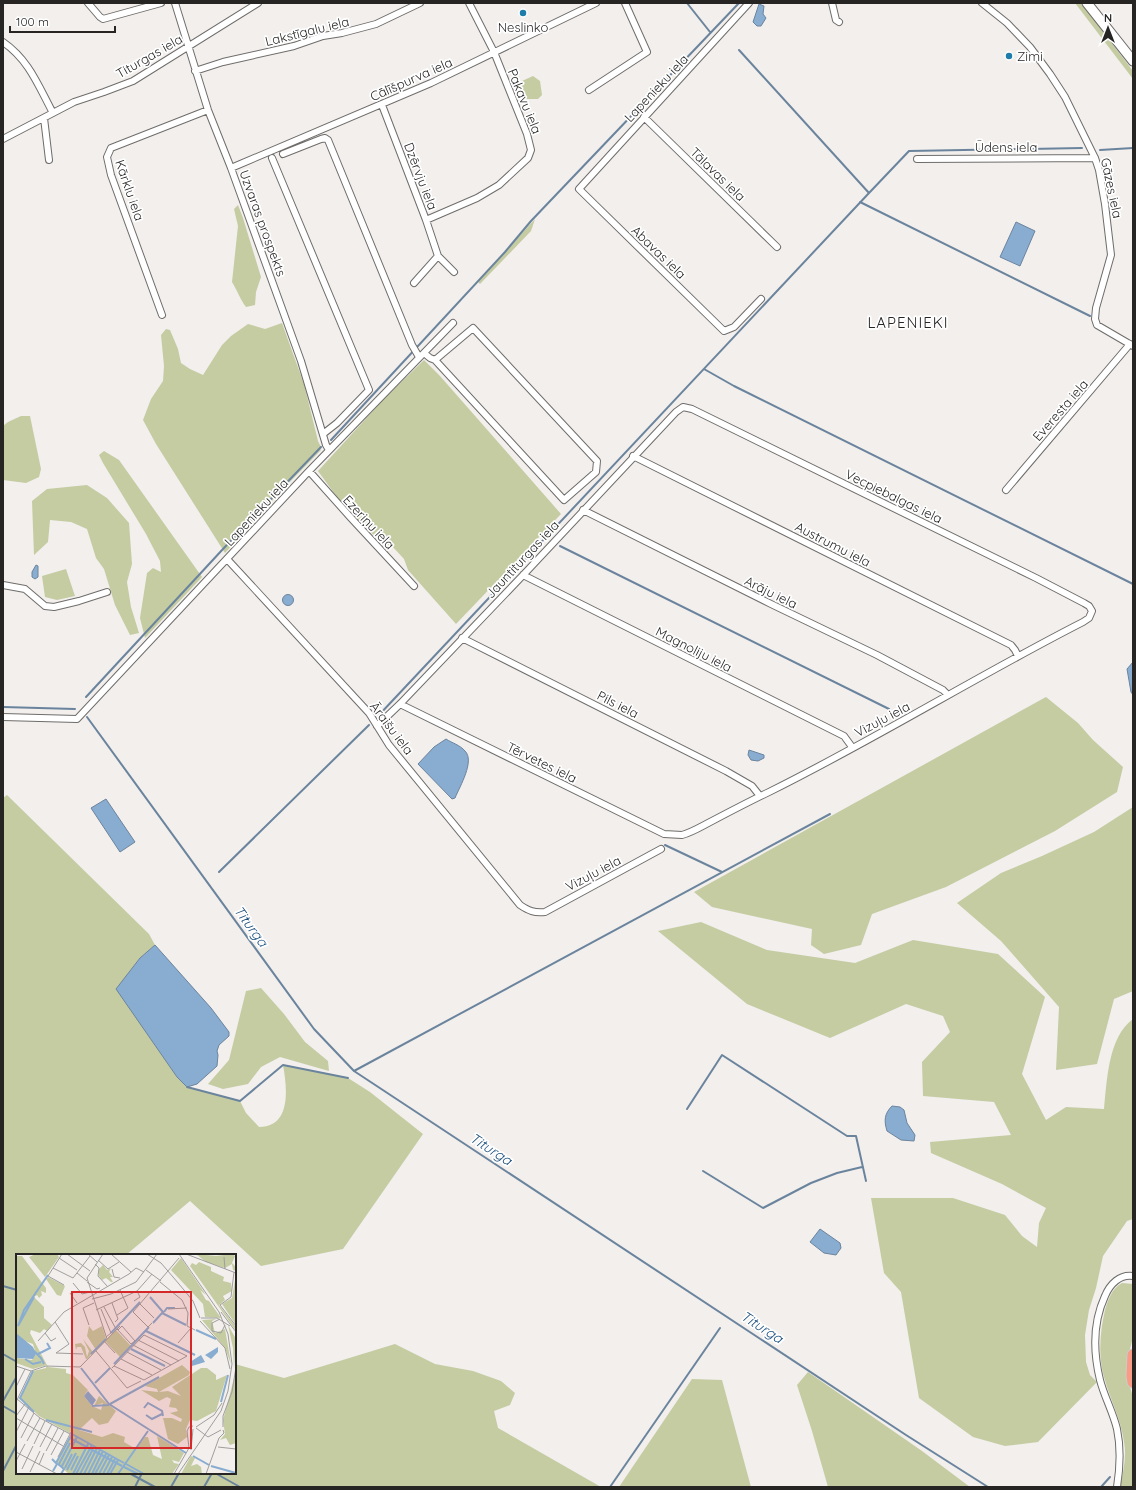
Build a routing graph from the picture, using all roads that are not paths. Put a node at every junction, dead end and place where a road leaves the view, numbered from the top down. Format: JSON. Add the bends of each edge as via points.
{"nodes":[{"id":1,"x":88,"y":3,"type":"edge"},
{"id":2,"x":161,"y":3,"type":"edge"},
{"id":3,"x":175,"y":3,"type":"edge"},
{"id":4,"x":258,"y":3,"type":"edge"},
{"id":5,"x":420,"y":3,"type":"edge"},
{"id":6,"x":469,"y":3,"type":"edge"},
{"id":7,"x":596,"y":3,"type":"edge"},
{"id":8,"x":625,"y":3,"type":"edge"},
{"id":9,"x":749,"y":3,"type":"edge"},
{"id":10,"x":832,"y":3,"type":"edge"},
{"id":11,"x":982,"y":3,"type":"edge"},
{"id":12,"x":1087,"y":3,"type":"edge"},
{"id":13,"x":413,"y":5,"type":"edge"},
{"id":14,"x":839,"y":22,"type":"dead end"},
{"id":15,"x":3,"y":42,"type":"edge"},
{"id":16,"x":188,"y":46,"type":"junction"},
{"id":17,"x":494,"y":52,"type":"junction"},
{"id":18,"x":1133,"y":61,"type":"edge"},
{"id":19,"x":195,"y":71,"type":"junction"},
{"id":20,"x":589,"y":90,"type":"dead end"},
{"id":21,"x":382,"y":105,"type":"junction"},
{"id":22,"x":208,"y":110,"type":"junction"},
{"id":23,"x":53,"y":113,"type":"junction"},
{"id":24,"x":644,"y":117,"type":"junction"},
{"id":25,"x":44,"y":118,"type":"junction"},
{"id":26,"x":3,"y":139,"type":"edge"},
{"id":27,"x":283,"y":154,"type":"dead end"},
{"id":28,"x":272,"y":158,"type":"dead end"},
{"id":29,"x":1095,"y":158,"type":"junction"},
{"id":30,"x":917,"y":159,"type":"dead end"},
{"id":31,"x":49,"y":160,"type":"dead end"},
{"id":32,"x":232,"y":168,"type":"junction"},
{"id":33,"x":579,"y":188,"type":"joint"},
{"id":34,"x":426,"y":220,"type":"junction"},
{"id":35,"x":777,"y":248,"type":"dead end"},
{"id":36,"x":438,"y":256,"type":"junction"},
{"id":37,"x":454,"y":272,"type":"dead end"},
{"id":38,"x":414,"y":283,"type":"dead end"},
{"id":39,"x":761,"y":299,"type":"dead end"},
{"id":40,"x":162,"y":315,"type":"dead end"},
{"id":41,"x":453,"y":323,"type":"dead end"},
{"id":42,"x":1132,"y":345,"type":"edge"},
{"id":43,"x":421,"y":355,"type":"junction"},
{"id":44,"x":435,"y":360,"type":"junction"},
{"id":45,"x":683,"y":407,"type":"joint"},
{"id":46,"x":323,"y":434,"type":"junction"},
{"id":47,"x":329,"y":450,"type":"junction"},
{"id":48,"x":633,"y":456,"type":"junction"},
{"id":49,"x":309,"y":471,"type":"junction"},
{"id":50,"x":1006,"y":490,"type":"dead end"},
{"id":51,"x":583,"y":510,"type":"junction"},
{"id":52,"x":227,"y":559,"type":"junction"},
{"id":53,"x":523,"y":575,"type":"junction"},
{"id":54,"x":3,"y":585,"type":"edge"},
{"id":55,"x":414,"y":586,"type":"dead end"},
{"id":56,"x":107,"y":592,"type":"dead end"},
{"id":57,"x":1092,"y":611,"type":"joint"},
{"id":58,"x":462,"y":638,"type":"junction"},
{"id":59,"x":1018,"y":656,"type":"junction"},
{"id":60,"x":947,"y":694,"type":"junction"},
{"id":61,"x":400,"y":704,"type":"junction"},
{"id":62,"x":3,"y":717,"type":"edge"},
{"id":63,"x":377,"y":726,"type":"junction"},
{"id":64,"x":852,"y":747,"type":"junction"},
{"id":65,"x":760,"y":796,"type":"junction"},
{"id":66,"x":676,"y":836,"type":"joint"},
{"id":67,"x":661,"y":849,"type":"dead end"},
{"id":68,"x":535,"y":912,"type":"joint"},
{"id":69,"x":1133,"y":1276,"type":"edge"},
{"id":70,"x":1133,"y":1354,"type":"edge"},
{"id":71,"x":1133,"y":1382,"type":"edge"},
{"id":72,"x":1117,"y":1487,"type":"edge"}],
"edges":[{"from":1,"to":2,"type":"street","via":[[103,19]]},
{"from":3,"to":16,"type":"street","name":"Uzvaras prospekts"},
{"from":4,"to":16,"type":"street","name":"Titurgas iela"},
{"from":5,"to":13,"type":"street","name":"Lakstīgalu iela"},
{"from":6,"to":17,"type":"street","name":"Pakavu iela"},
{"from":7,"to":17,"type":"street","name":"Cālīšpurva iela"},
{"from":8,"to":20,"type":"street","via":[[647,52]]},
{"from":9,"to":24,"type":"street","name":"Lapenieku iela"},
{"from":10,"to":14,"type":"street","via":[[836,20]]},
{"from":11,"to":29,"type":"street","name":"Gāzes iela","via":[[1030,46],[1064,97]]},
{"from":12,"to":18,"type":"main road"},
{"from":13,"to":19,"type":"street","name":"Lakstīgalu iela","via":[[376,24]]},
{"from":15,"to":23,"type":"street","via":[[29,66]]},
{"from":16,"to":19,"type":"street","name":"Uzvaras prospekts"},
{"from":16,"to":23,"type":"street","name":"Titurgas iela","via":[[133,81],[74,102]]},
{"from":17,"to":21,"type":"street","name":"Cālīšpurva iela"},
{"from":17,"to":34,"type":"street","name":"Pakavu iela","via":[[529,139],[528,158],[499,186]]},
{"from":19,"to":22,"type":"street","name":"Uzvaras prospekts"},
{"from":21,"to":32,"type":"street","name":"Cālīšpurva iela"},
{"from":21,"to":34,"type":"street","name":"Dzērvju iela"},
{"from":22,"to":32,"type":"street","name":"Uzvaras prospekts"},
{"from":22,"to":40,"type":"street","name":"Kārklu iela","via":[[111,148],[107,157],[111,175]]},
{"from":23,"to":25,"type":"street","name":"Titurgas iela"},
{"from":24,"to":33,"type":"street","name":"Lapenieku iela"},
{"from":24,"to":35,"type":"street","name":"Tālavas iela"},
{"from":25,"to":26,"type":"street","name":"Titurgas iela"},
{"from":25,"to":31,"type":"street"},
{"from":27,"to":43,"type":"street","via":[[321,139],[328,140],[412,345]]},
{"from":28,"to":46,"type":"street","via":[[369,390]]},
{"from":29,"to":30,"type":"street","name":"Ūdens iela"},
{"from":29,"to":42,"type":"street","name":"Gāzes iela","via":[[1105,204],[1111,255],[1095,319],[1097,325]]},
{"from":32,"to":46,"type":"street","name":"Uzvaras prospekts","via":[[304,371]]},
{"from":33,"to":39,"type":"street","name":"Abavas iela","via":[[724,330],[734,327]]},
{"from":34,"to":36,"type":"street","name":"Dzērvju iela"},
{"from":36,"to":37,"type":"street","name":"Dzērvju iela"},
{"from":36,"to":38,"type":"street"},
{"from":41,"to":43,"type":"street","name":"Lapenieku iela"},
{"from":42,"to":50,"type":"street","name":"Everesta iela"},
{"from":43,"to":44,"type":"street"},
{"from":43,"to":47,"type":"street","name":"Lapenieku iela"},
{"from":44,"to":44,"type":"street","via":[[564,500],[596,472],[597,461],[473,328]]},
{"from":45,"to":48,"type":"street","name":"Jauntiturgas iela"},
{"from":45,"to":57,"type":"street","name":"Vecpiebalgas iela","via":[[692,409],[1036,578],[1084,602]]},
{"from":46,"to":47,"type":"street","name":"Uzvaras prospekts"},
{"from":47,"to":49,"type":"street","name":"Lapenieku iela"},
{"from":48,"to":51,"type":"street","name":"Jauntiturgas iela"},
{"from":48,"to":59,"type":"street","name":"Austrumu iela","via":[[1011,645]]},
{"from":49,"to":52,"type":"street","name":"Lapenieku iela"},
{"from":49,"to":55,"type":"street","name":"Ezeriņu iela"},
{"from":51,"to":53,"type":"street","name":"Jauntiturgas iela"},
{"from":51,"to":60,"type":"street","name":"Arāju iela","via":[[877,655]]},
{"from":52,"to":62,"type":"street","name":"Lapenieku iela","via":[[77,718]]},
{"from":52,"to":63,"type":"street","name":"Āraišu iela","via":[[369,713]]},
{"from":53,"to":58,"type":"street","name":"Jauntiturgas iela"},
{"from":53,"to":64,"type":"street","name":"Magnoliju iela","via":[[844,736]]},
{"from":54,"to":56,"type":"street","via":[[25,589],[45,606],[54,607]]},
{"from":57,"to":59,"type":"street","name":"Vizuļu iela","via":[[1089,618]]},
{"from":58,"to":61,"type":"street","name":"Jauntiturgas iela"},
{"from":58,"to":65,"type":"street","name":"Pils iela","via":[[726,771],[752,786]]},
{"from":59,"to":60,"type":"street","name":"Vizuļu iela"},
{"from":60,"to":64,"type":"street","name":"Vizuļu iela","via":[[909,718]]},
{"from":61,"to":63,"type":"street","name":"Jauntiturgas iela"},
{"from":61,"to":66,"type":"street","name":"Tērvetes iela","via":[[664,834]]},
{"from":63,"to":68,"type":"street","name":"Āraišu iela","via":[[389,745],[520,905],[528,911]]},
{"from":64,"to":65,"type":"street","name":"Vizuļu iela","via":[[800,777]]},
{"from":65,"to":66,"type":"street","name":"Vizuļu iela","via":[[688,834]]},
{"from":67,"to":68,"type":"street","name":"Vizuļu iela","via":[[545,912]]},
{"from":69,"to":72,"type":"street","via":[[1120,1278],[1110,1287],[1101,1306],[1095,1329],[1095,1351],[1100,1380],[1117,1428],[1120,1458]]},
{"from":70,"to":71,"type":"highway"}]}
